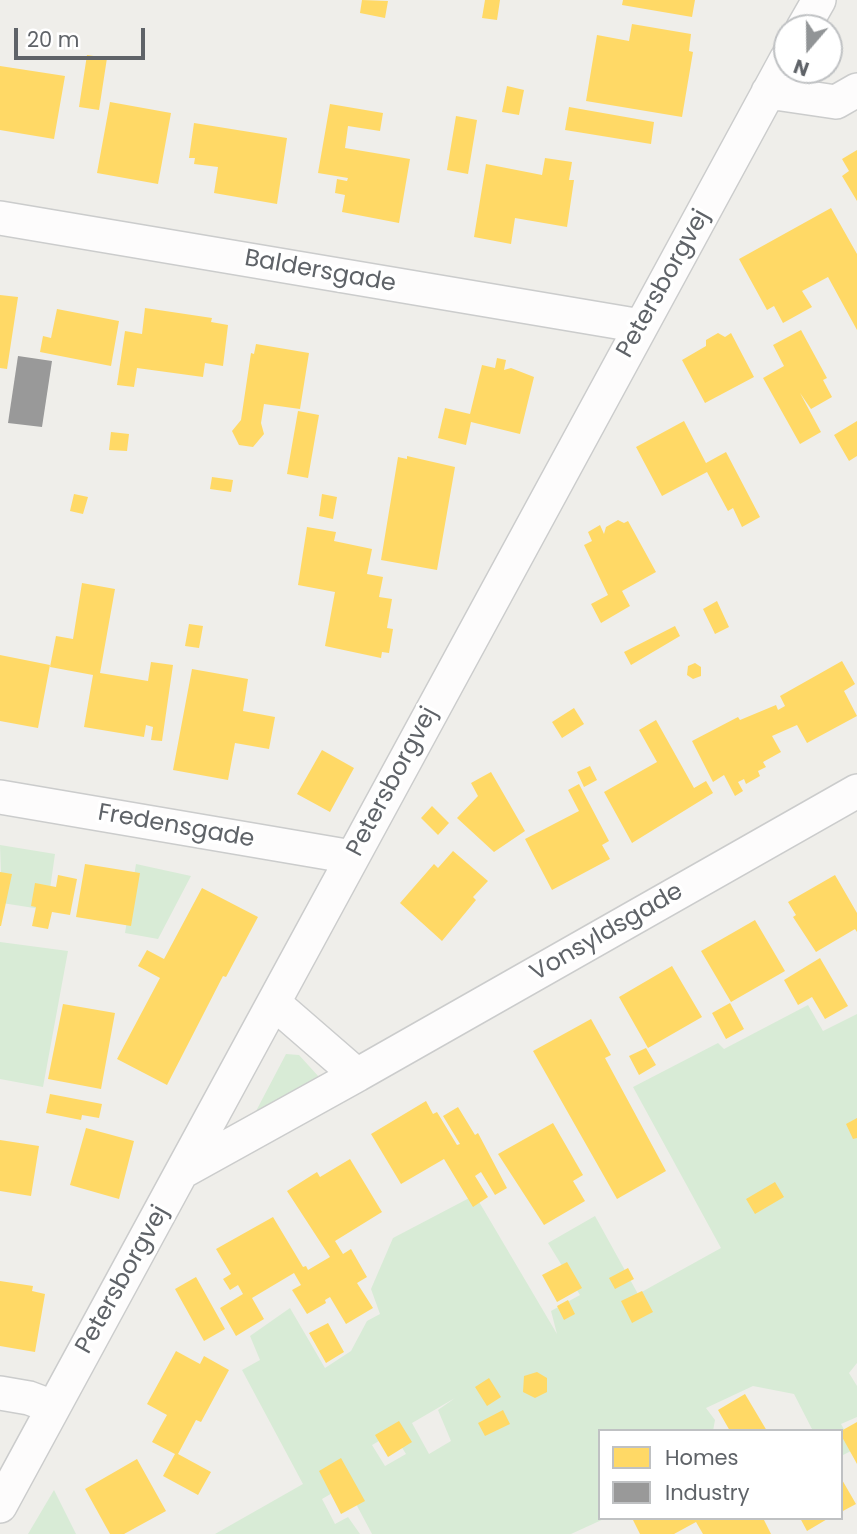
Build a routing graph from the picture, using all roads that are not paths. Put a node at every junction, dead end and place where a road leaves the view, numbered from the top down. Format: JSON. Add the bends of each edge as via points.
{"nodes":[{"id":1,"x":773,"y":83,"type":"edge"},
{"id":2,"x":857,"y":90,"type":"edge"},
{"id":3,"x":768,"y":92,"type":"junction"},
{"id":4,"x":0,"y":218,"type":"edge"},
{"id":5,"x":641,"y":326,"type":"junction"},
{"id":6,"x":857,"y":791,"type":"edge"},
{"id":7,"x":0,"y":797,"type":"edge"},
{"id":8,"x":352,"y":857,"type":"junction"},
{"id":9,"x":274,"y":1003,"type":"junction"},
{"id":10,"x":357,"y":1075,"type":"junction"},
{"id":11,"x":182,"y":1172,"type":"junction"},
{"id":12,"x":0,"y":1393,"type":"edge"},
{"id":13,"x":53,"y":1407,"type":"junction"},
{"id":14,"x":0,"y":1506,"type":"edge"}],
"edges":[{"from":1,"to":3,"type":"street","name":"Petersborgvej"},
{"from":2,"to":3,"type":"street","via":[[836,102]]},
{"from":3,"to":5,"type":"street","name":"Petersborgvej"},
{"from":4,"to":5,"type":"street","name":"Baldersgade"},
{"from":5,"to":8,"type":"street","name":"Petersborgvej"},
{"from":6,"to":10,"type":"street","name":"Vonsyldsgade"},
{"from":7,"to":8,"type":"street","name":"Fredensgade"},
{"from":8,"to":9,"type":"street","name":"Petersborgvej"},
{"from":9,"to":10,"type":"street"},
{"from":9,"to":11,"type":"street","name":"Petersborgvej"},
{"from":10,"to":11,"type":"street","name":"Vonsyldsgade"},
{"from":11,"to":13,"type":"street","name":"Petersborgvej"},
{"from":12,"to":13,"type":"street"},
{"from":13,"to":14,"type":"street","name":"Petersborgvej"}]}
